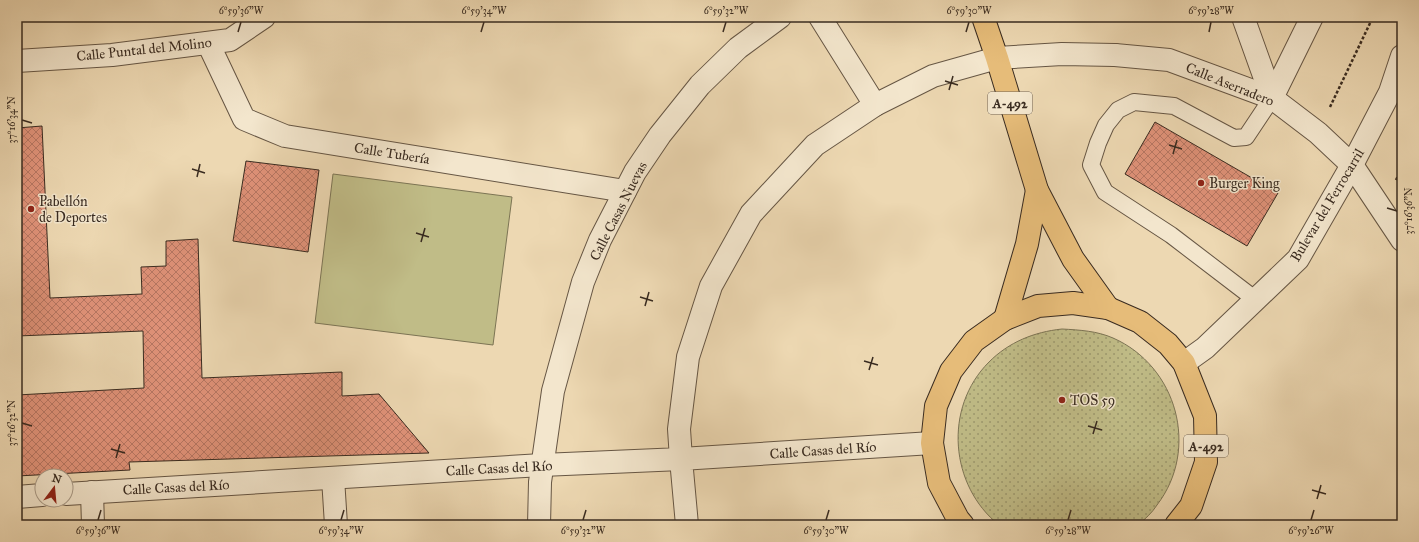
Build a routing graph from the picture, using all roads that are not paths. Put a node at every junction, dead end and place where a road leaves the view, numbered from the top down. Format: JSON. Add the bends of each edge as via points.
{"nodes":[{"id":1,"x":264,"y":17,"type":"edge"},
{"id":2,"x":780,"y":17,"type":"edge"},
{"id":3,"x":820,"y":17,"type":"edge"},
{"id":4,"x":982,"y":17,"type":"edge"},
{"id":5,"x":1243,"y":17,"type":"edge"},
{"id":6,"x":1312,"y":17,"type":"edge"},
{"id":7,"x":208,"y":43,"type":"junction"},
{"id":8,"x":1402,"y":56,"type":"edge"},
{"id":9,"x":997,"y":58,"type":"junction"},
{"id":10,"x":17,"y":61,"type":"edge"},
{"id":11,"x":1272,"y":98,"type":"junction"},
{"id":12,"x":876,"y":105,"type":"junction"},
{"id":13,"x":1352,"y":165,"type":"junction"},
{"id":14,"x":1037,"y":190,"type":"junction"},
{"id":15,"x":625,"y":191,"type":"junction"},
{"id":16,"x":1402,"y":240,"type":"edge"},
{"id":17,"x":1256,"y":300,"type":"junction"},
{"id":18,"x":1108,"y":308,"type":"junction"},
{"id":19,"x":1005,"y":319,"type":"junction"},
{"id":20,"x":1184,"y":363,"type":"junction"},
{"id":21,"x":932,"y":443,"type":"junction"},
{"id":22,"x":681,"y":459,"type":"junction"},
{"id":23,"x":542,"y":465,"type":"junction"},
{"id":24,"x":333,"y":478,"type":"junction"},
{"id":25,"x":92,"y":492,"type":"junction"},
{"id":26,"x":74,"y":493,"type":"edge"},
{"id":27,"x":34,"y":496,"type":"edge"},
{"id":28,"x":17,"y":497,"type":"edge"},
{"id":29,"x":93,"y":525,"type":"edge"},
{"id":30,"x":336,"y":525,"type":"edge"},
{"id":31,"x":538,"y":525,"type":"edge"},
{"id":32,"x":686,"y":525,"type":"edge"},
{"id":33,"x":963,"y":525,"type":"edge"},
{"id":34,"x":1176,"y":525,"type":"edge"}],
"edges":[{"from":1,"to":7,"type":"street","name":"Calle Puntal del Molino","via":[[230,40]]},
{"from":2,"to":15,"type":"street","name":"Calle Casas Nuevas","via":[[738,48],[700,85],[660,135]]},
{"from":3,"to":12,"type":"street"},
{"from":4,"to":9,"type":"main road","number":"A-492"},
{"from":5,"to":11,"type":"street"},
{"from":6,"to":11,"type":"street"},
{"from":7,"to":10,"type":"street","name":"Calle Puntal del Molino","via":[[112,55]]},
{"from":7,"to":15,"type":"street","name":"Calle Tubería","via":[[244,119],[285,136]]},
{"from":8,"to":13,"type":"street","name":"Bulevar del Ferrocarril","via":[[1390,92]]},
{"from":9,"to":11,"type":"street","name":"Calle Aserradero","via":[[1062,54],[1169,60]]},
{"from":9,"to":12,"type":"street","name":"Calle Aserradero","via":[[933,76]]},
{"from":9,"to":14,"type":"main road","number":"A-492"},
{"from":11,"to":13,"type":"street","name":"Calle Aserradero","via":[[1318,133]]},
{"from":11,"to":17,"type":"lane","via":[[1246,137],[1234,138],[1174,106],[1134,102],[1118,110],[1106,125],[1091,166],[1105,192],[1171,235]]},
{"from":12,"to":22,"type":"street","name":"Calle Aserradero","via":[[815,145],[751,214],[711,286],[688,357],[679,429]]},
{"from":13,"to":16,"type":"street","name":"Calle Aserradero"},
{"from":13,"to":17,"type":"street","name":"Bulevar del Ferrocarril","via":[[1298,259]]},
{"from":14,"to":18,"type":"main road","number":"A-492","via":[[1073,259]]},
{"from":14,"to":19,"type":"main road","number":"A-492","via":[[1028,244]]},
{"from":15,"to":23,"type":"street","name":"Calle Casas Nuevas","via":[[600,240],[583,282],[553,391]]},
{"from":17,"to":20,"type":"street","name":"Bulevar del Ferrocarril","via":[[1206,348]]},
{"from":18,"to":19,"type":"main road","number":"A-492","via":[[1073,303],[1038,306]]},
{"from":18,"to":20,"type":"main road","number":"A-492","via":[[1140,322],[1168,344]]},
{"from":19,"to":21,"type":"main road","number":"A-492","via":[[974,341],[951,370],[936,406]]},
{"from":20,"to":34,"type":"main road","number":"A-492","via":[[1205,416],[1206,462],[1191,506]]},
{"from":21,"to":22,"type":"street","name":"Calle Casas del Río"},
{"from":21,"to":33,"type":"main road","number":"A-492","via":[[939,483]]},
{"from":22,"to":23,"type":"street","name":"Calle Casas del Río"},
{"from":22,"to":32,"type":"street","name":"Calle Aserradero"},
{"from":23,"to":24,"type":"street","name":"Calle Casas del Río"},
{"from":23,"to":31,"type":"street","name":"Calle Casas Nuevas"},
{"from":24,"to":25,"type":"street","name":"Calle Casas del Río"},
{"from":24,"to":30,"type":"street"},
{"from":25,"to":26,"type":"street","name":"Calle Casas del Río"},
{"from":25,"to":29,"type":"street"},
{"from":27,"to":28,"type":"street"}]}
